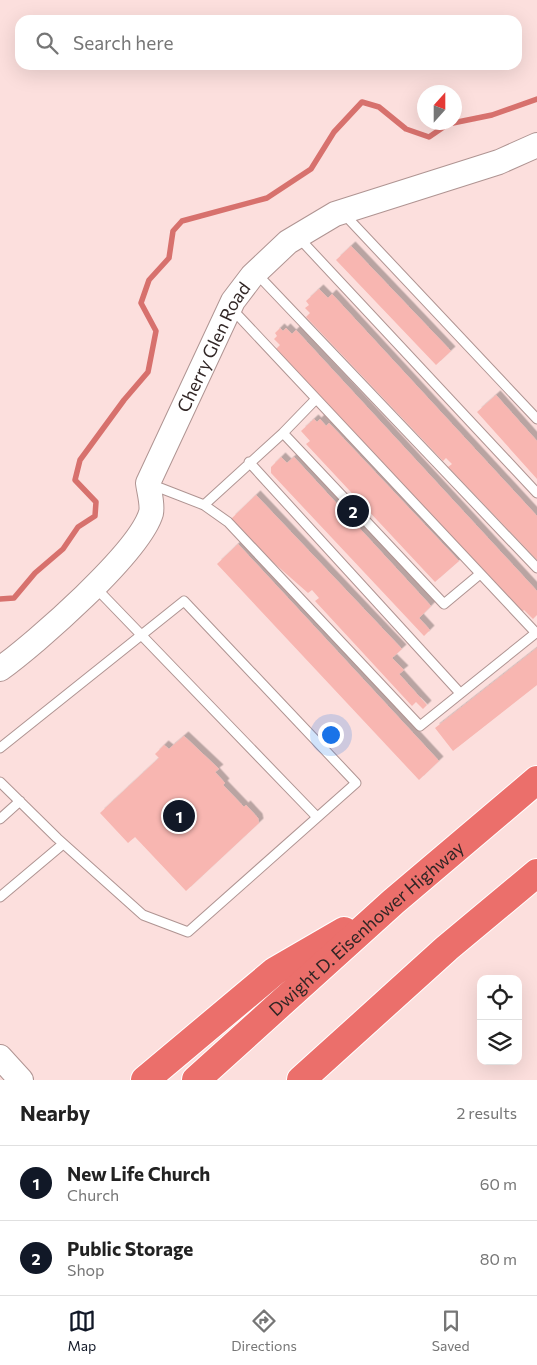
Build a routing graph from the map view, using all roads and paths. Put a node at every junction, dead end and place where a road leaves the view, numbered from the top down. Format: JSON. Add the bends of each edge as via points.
{"nodes":[{"id":1,"x":537,"y":145,"type":"edge"},
{"id":2,"x":342,"y":212,"type":"junction"},
{"id":3,"x":297,"y":236,"type":"junction"},
{"id":4,"x":256,"y":272,"type":"junction"},
{"id":5,"x":230,"y":307,"type":"junction"},
{"id":6,"x":316,"y":399,"type":"junction"},
{"id":7,"x":537,"y":420,"type":"edge"},
{"id":8,"x":283,"y":433,"type":"junction"},
{"id":9,"x":249,"y":462,"type":"junction"},
{"id":10,"x":148,"y":483,"type":"junction"},
{"id":11,"x":537,"y":493,"type":"edge"},
{"id":12,"x":204,"y":505,"type":"junction"},
{"id":13,"x":537,"y":568,"type":"edge"},
{"id":14,"x":480,"y":574,"type":"junction"},
{"id":15,"x":94,"y":586,"type":"junction"},
{"id":16,"x":536,"y":633,"type":"edge"},
{"id":17,"x":141,"y":636,"type":"junction"},
{"id":18,"x":0,"y":669,"type":"edge"},
{"id":19,"x":460,"y":693,"type":"junction"},
{"id":20,"x":0,"y":748,"type":"edge"},
{"id":21,"x":537,"y":780,"type":"edge"},
{"id":22,"x":0,"y":782,"type":"edge"},
{"id":23,"x":20,"y":801,"type":"junction"},
{"id":24,"x":317,"y":817,"type":"junction"},
{"id":25,"x":0,"y":819,"type":"edge"},
{"id":26,"x":63,"y":844,"type":"junction"},
{"id":27,"x":537,"y":873,"type":"edge"},
{"id":28,"x":0,"y":897,"type":"edge"},
{"id":29,"x":393,"y":902,"type":"junction"},
{"id":30,"x":339,"y":1045,"type":"junction"},
{"id":31,"x":0,"y":1057,"type":"edge"},
{"id":32,"x":21,"y":1080,"type":"edge"},
{"id":33,"x":145,"y":1080,"type":"edge"},
{"id":34,"x":196,"y":1080,"type":"edge"},
{"id":35,"x":301,"y":1080,"type":"edge"},
{"id":36,"x":314,"y":1080,"type":"edge"}],
"edges":[{"from":1,"to":2,"type":"street","name":"Cherry Glen Road","via":[[499,162]]},
{"from":2,"to":3,"type":"street","name":"Cherry Glen Road"},
{"from":2,"to":7,"type":"lane"},
{"from":3,"to":4,"type":"street","name":"Cherry Glen Road"},
{"from":3,"to":11,"type":"lane"},
{"from":4,"to":5,"type":"street","name":"Cherry Glen Road"},
{"from":4,"to":13,"type":"lane"},
{"from":5,"to":6,"type":"lane"},
{"from":5,"to":10,"type":"street","name":"Cherry Glen Road"},
{"from":6,"to":8,"type":"lane"},
{"from":6,"to":14,"type":"lane"},
{"from":8,"to":9,"type":"lane"},
{"from":8,"to":14,"type":"lane","via":[[444,604]]},
{"from":9,"to":12,"type":"lane"},
{"from":9,"to":19,"type":"lane"},
{"from":10,"to":12,"type":"lane"},
{"from":10,"to":15,"type":"street","via":[[151,512],[131,547]]},
{"from":12,"to":19,"type":"lane","via":[[228,522],[252,546],[420,726]]},
{"from":14,"to":16,"type":"lane"},
{"from":15,"to":17,"type":"lane"},
{"from":15,"to":18,"type":"street"},
{"from":16,"to":19,"type":"lane"},
{"from":17,"to":20,"type":"lane"},
{"from":17,"to":24,"type":"lane"},
{"from":17,"to":24,"type":"lane","via":[[184,601],[356,783]]},
{"from":21,"to":29,"type":"highway","name":"Dwight D. Eisenhower Highway"},
{"from":22,"to":23,"type":"lane"},
{"from":23,"to":25,"type":"lane"},
{"from":23,"to":26,"type":"lane"},
{"from":24,"to":26,"type":"lane","via":[[188,932],[143,915]]},
{"from":26,"to":28,"type":"lane"},
{"from":27,"to":30,"type":"highway"},
{"from":29,"to":33,"type":"highway","via":[[275,971]]},
{"from":29,"to":34,"type":"highway","name":"Dwight D. Eisenhower Highway"},
{"from":30,"to":35,"type":"highway"},
{"from":30,"to":36,"type":"highway"},
{"from":31,"to":32,"type":"street"}]}
